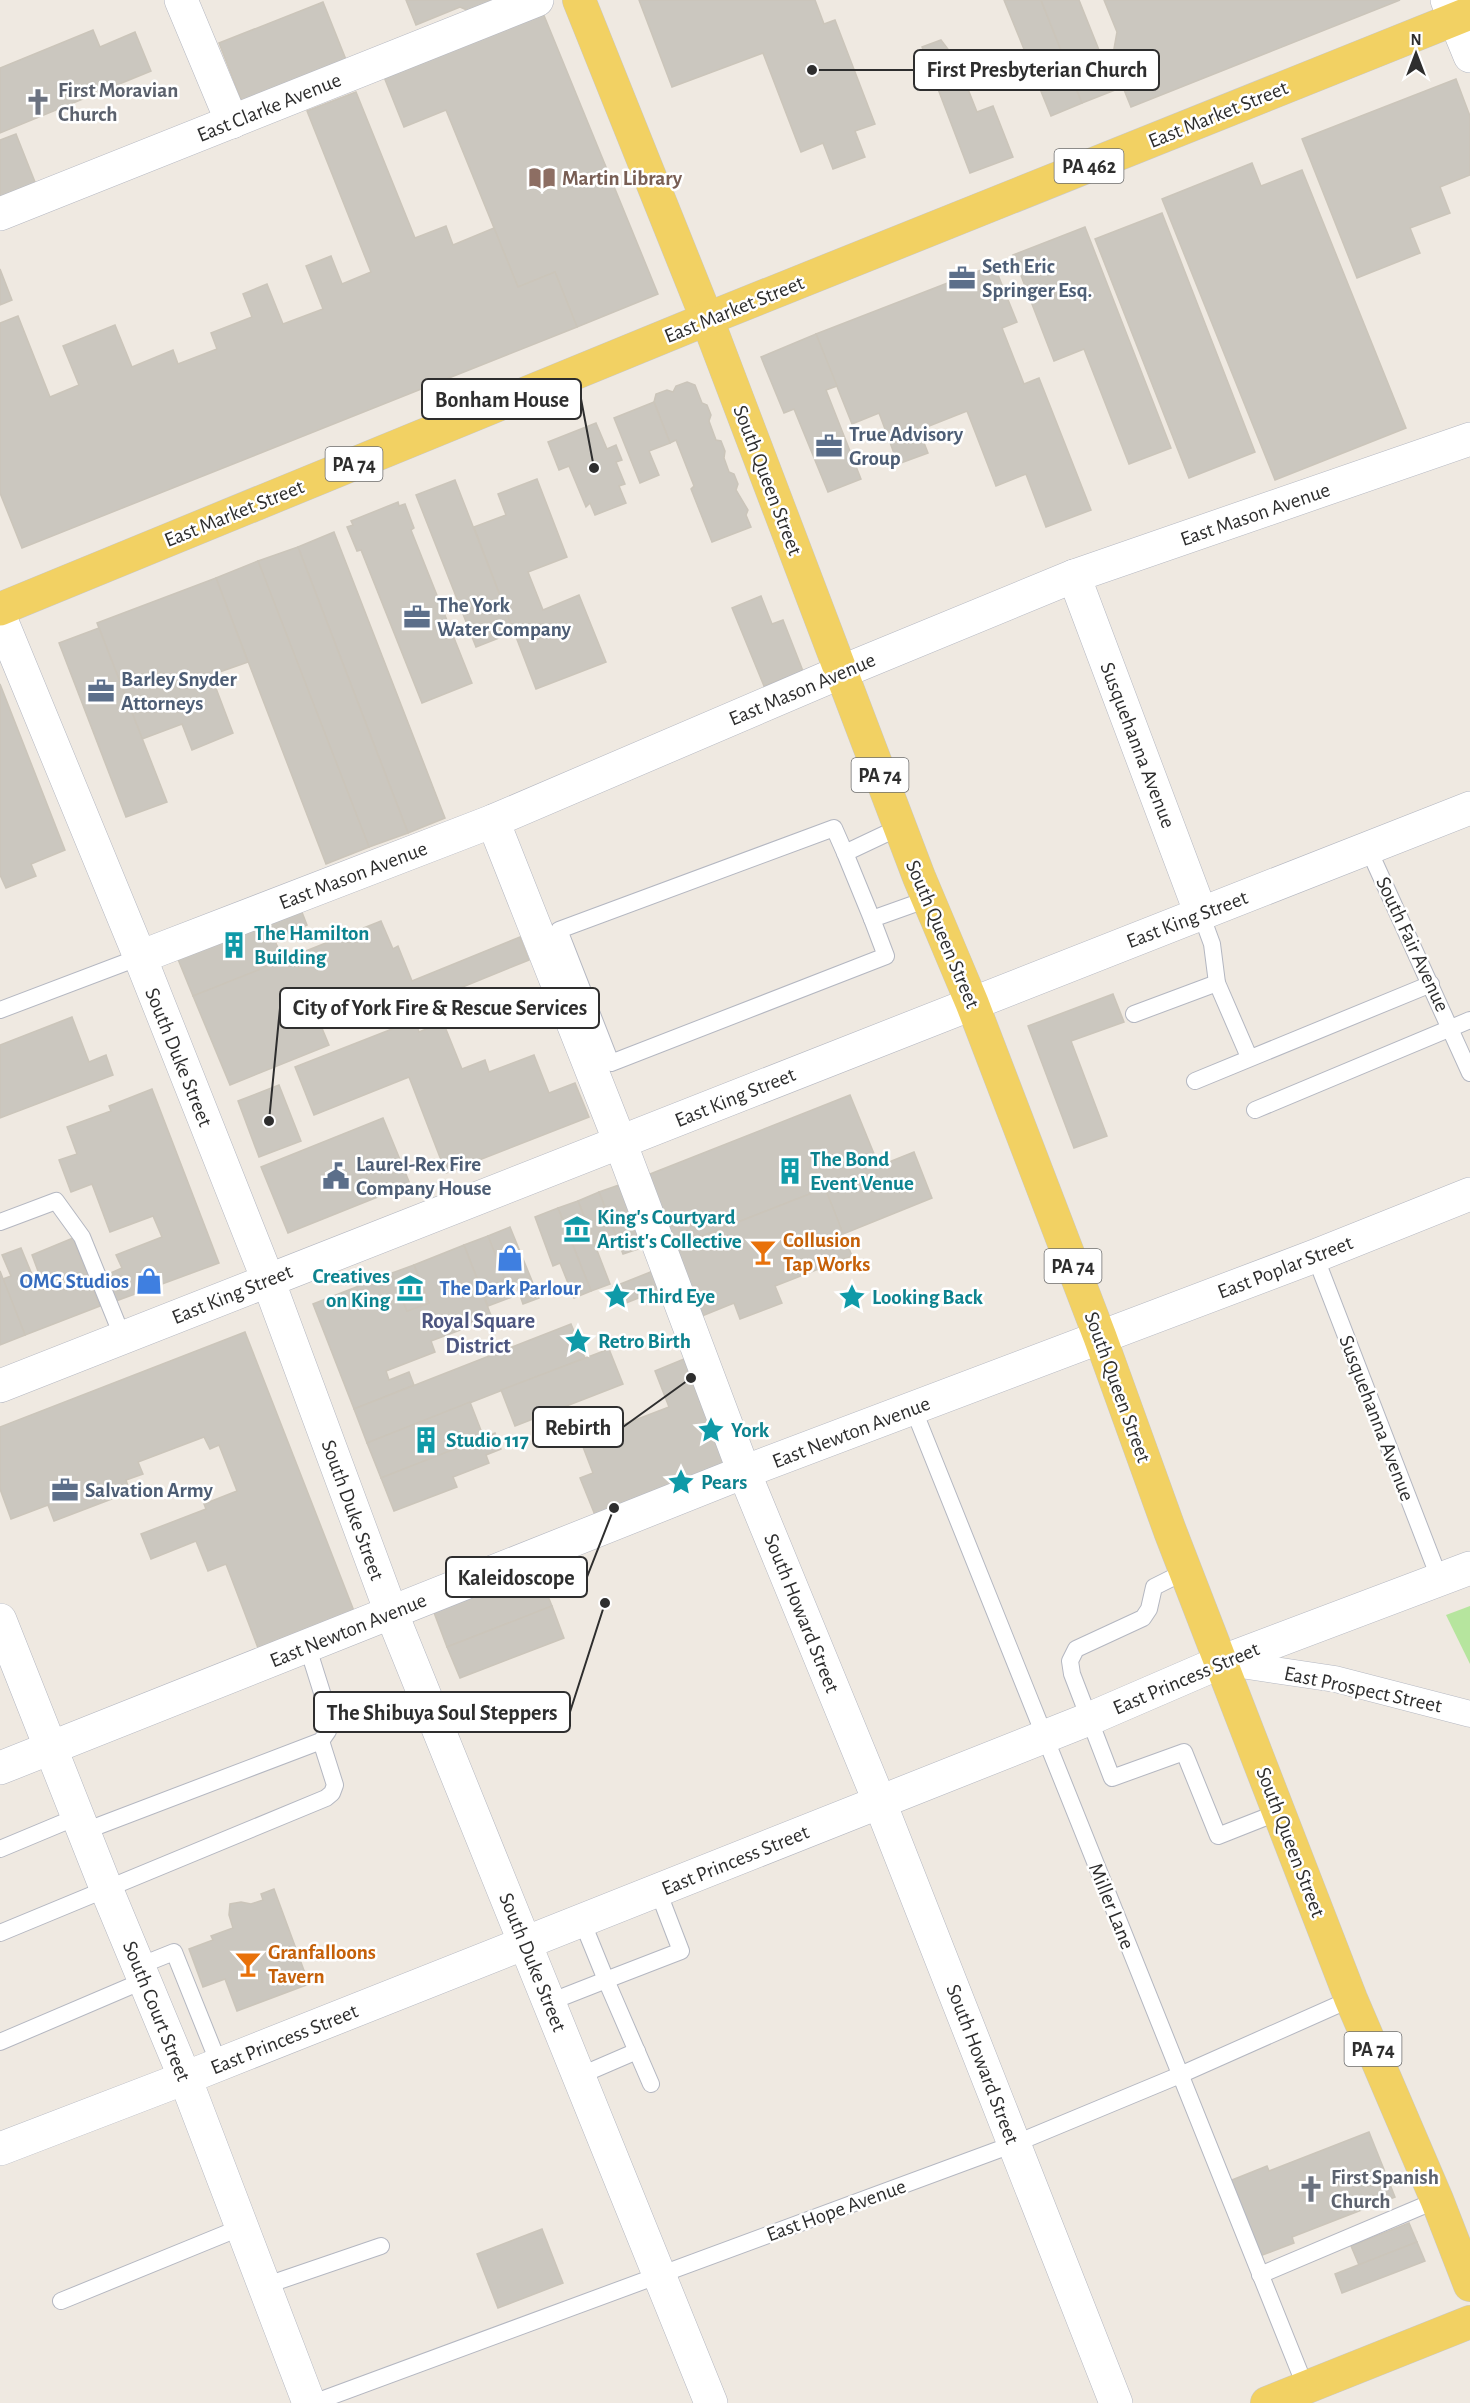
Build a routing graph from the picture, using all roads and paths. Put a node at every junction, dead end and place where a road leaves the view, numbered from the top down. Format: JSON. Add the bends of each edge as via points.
{"nodes":[{"id":1,"x":182,"y":0,"type":"edge"},
{"id":2,"x":537,"y":0,"type":"edge"},
{"id":3,"x":579,"y":0,"type":"edge"},
{"id":4,"x":1457,"y":11,"type":"edge"},
{"id":5,"x":1470,"y":56,"type":"edge"},
{"id":6,"x":232,"y":122,"type":"junction"},
{"id":7,"x":0,"y":214,"type":"edge"},
{"id":8,"x":707,"y":320,"type":"junction"},
{"id":9,"x":1470,"y":439,"type":"edge"},
{"id":10,"x":1074,"y":576,"type":"junction"},
{"id":11,"x":0,"y":609,"type":"edge"},
{"id":12,"x":0,"y":617,"type":"edge"},
{"id":13,"x":840,"y":672,"type":"junction"},
{"id":14,"x":1470,"y":808,"type":"edge"},
{"id":15,"x":493,"y":821,"type":"junction"},
{"id":16,"x":900,"y":827,"type":"junction"},
{"id":17,"x":1368,"y":848,"type":"junction"},
{"id":18,"x":844,"y":853,"type":"junction"},
{"id":19,"x":928,"y":899,"type":"junction"},
{"id":20,"x":1201,"y":914,"type":"junction"},
{"id":21,"x":872,"y":919,"type":"junction"},
{"id":22,"x":140,"y":957,"type":"junction"},
{"id":23,"x":1217,"y":983,"type":"junction"},
{"id":24,"x":1431,"y":984,"type":"junction"},
{"id":25,"x":972,"y":1003,"type":"junction"},
{"id":26,"x":0,"y":1010,"type":"edge"},
{"id":27,"x":1134,"y":1014,"type":"dead end"},
{"id":28,"x":1470,"y":1020,"type":"edge"},
{"id":29,"x":1451,"y":1028,"type":"junction"},
{"id":30,"x":1249,"y":1057,"type":"junction"},
{"id":31,"x":1470,"y":1073,"type":"edge"},
{"id":32,"x":1195,"y":1081,"type":"dead end"},
{"id":33,"x":1256,"y":1110,"type":"dead end"},
{"id":34,"x":620,"y":1142,"type":"junction"},
{"id":35,"x":1470,"y":1194,"type":"edge"},
{"id":36,"x":0,"y":1222,"type":"edge"},
{"id":37,"x":1314,"y":1256,"type":"junction"},
{"id":38,"x":268,"y":1280,"type":"junction"},
{"id":39,"x":1100,"y":1337,"type":"junction"},
{"id":40,"x":123,"y":1338,"type":"junction"},
{"id":41,"x":0,"y":1386,"type":"edge"},
{"id":42,"x":914,"y":1408,"type":"junction"},
{"id":43,"x":744,"y":1472,"type":"junction"},
{"id":44,"x":1470,"y":1568,"type":"edge"},
{"id":45,"x":1186,"y":1571,"type":"junction"},
{"id":46,"x":1440,"y":1580,"type":"junction"},
{"id":47,"x":391,"y":1612,"type":"junction"},
{"id":48,"x":0,"y":1620,"type":"edge"},
{"id":49,"x":307,"y":1645,"type":"junction"},
{"id":50,"x":1221,"y":1662,"type":"junction"},
{"id":51,"x":1470,"y":1714,"type":"edge"},
{"id":52,"x":1089,"y":1719,"type":"junction"},
{"id":53,"x":1045,"y":1737,"type":"junction"},
{"id":54,"x":321,"y":1741,"type":"junction"},
{"id":55,"x":51,"y":1748,"type":"junction"},
{"id":56,"x":0,"y":1768,"type":"edge"},
{"id":57,"x":880,"y":1803,"type":"junction"},
{"id":58,"x":1279,"y":1812,"type":"junction"},
{"id":59,"x":82,"y":1823,"type":"junction"},
{"id":60,"x":0,"y":1849,"type":"edge"},
{"id":61,"x":106,"y":1888,"type":"junction"},
{"id":62,"x":658,"y":1891,"type":"junction"},
{"id":63,"x":582,"y":1921,"type":"junction"},
{"id":64,"x":0,"y":1933,"type":"edge"},
{"id":65,"x":526,"y":1943,"type":"junction"},
{"id":66,"x":142,"y":1973,"type":"junction"},
{"id":67,"x":606,"y":1980,"type":"junction"},
{"id":68,"x":1351,"y":1999,"type":"junction"},
{"id":69,"x":550,"y":2002,"type":"junction"},
{"id":70,"x":0,"y":2042,"type":"edge"},
{"id":71,"x":637,"y":2051,"type":"junction"},
{"id":72,"x":219,"y":2064,"type":"junction"},
{"id":73,"x":1180,"y":2074,"type":"junction"},
{"id":74,"x":579,"y":2076,"type":"junction"},
{"id":75,"x":185,"y":2078,"type":"junction"},
{"id":76,"x":651,"y":2084,"type":"dead end"},
{"id":77,"x":1014,"y":2144,"type":"junction"},
{"id":78,"x":0,"y":2149,"type":"edge"},
{"id":79,"x":1437,"y":2200,"type":"junction"},
{"id":80,"x":242,"y":2228,"type":"junction"},
{"id":81,"x":381,"y":2246,"type":"dead end"},
{"id":82,"x":1260,"y":2275,"type":"junction"},
{"id":83,"x":659,"y":2276,"type":"junction"},
{"id":84,"x":1470,"y":2284,"type":"edge"},
{"id":85,"x":264,"y":2286,"type":"junction"},
{"id":86,"x":61,"y":2301,"type":"dead end"},
{"id":87,"x":1470,"y":2322,"type":"edge"},
{"id":88,"x":1308,"y":2395,"type":"edge"},
{"id":89,"x":311,"y":2403,"type":"edge"},
{"id":90,"x":711,"y":2403,"type":"edge"},
{"id":91,"x":1116,"y":2403,"type":"edge"},
{"id":92,"x":1267,"y":2403,"type":"edge"}],
"edges":[{"from":1,"to":6,"type":"street"},
{"from":2,"to":6,"type":"street","name":"East Clarke Avenue"},
{"from":3,"to":8,"type":"main road","number":"PA 74"},
{"from":4,"to":5,"type":"street"},
{"from":4,"to":8,"type":"main road","name":"East Market Street","number":"PA 462"},
{"from":6,"to":7,"type":"street","name":"East Clarke Avenue"},
{"from":8,"to":11,"type":"main road","name":"East Market Street","number":"PA 74"},
{"from":8,"to":13,"type":"main road","name":"South Queen Street","number":"PA 74"},
{"from":9,"to":10,"type":"street","name":"East Mason Avenue"},
{"from":10,"to":13,"type":"street","name":"East Mason Avenue"},
{"from":10,"to":20,"type":"street","name":"Susquehanna Avenue"},
{"from":12,"to":22,"type":"street","name":"South Duke Street"},
{"from":13,"to":15,"type":"street","name":"East Mason Avenue"},
{"from":13,"to":16,"type":"main road","name":"South Queen Street","number":"PA 74"},
{"from":14,"to":17,"type":"street","name":"East King Street"},
{"from":15,"to":22,"type":"street","name":"East Mason Avenue"},
{"from":15,"to":34,"type":"street","name":"South Howard Street"},
{"from":16,"to":18,"type":"lane"},
{"from":16,"to":19,"type":"main road","name":"South Queen Street","number":"PA 74"},
{"from":17,"to":20,"type":"street","name":"East King Street"},
{"from":17,"to":24,"type":"lane","name":"South Fair Avenue"},
{"from":18,"to":21,"type":"lane"},
{"from":18,"to":21,"type":"lane","via":[[834,828],[559,930],[611,1063],[886,956]]},
{"from":19,"to":21,"type":"lane"},
{"from":19,"to":25,"type":"main road","name":"South Queen Street","number":"PA 74"},
{"from":20,"to":23,"type":"lane","via":[[1212,944]]},
{"from":20,"to":25,"type":"street","name":"East King Street"},
{"from":22,"to":26,"type":"lane"},
{"from":22,"to":38,"type":"street","name":"South Duke Street"},
{"from":23,"to":27,"type":"lane"},
{"from":23,"to":30,"type":"lane"},
{"from":24,"to":29,"type":"lane","name":"South Fair Avenue"},
{"from":24,"to":30,"type":"lane"},
{"from":25,"to":34,"type":"street","name":"East King Street"},
{"from":25,"to":39,"type":"main road","name":"South Queen Street","number":"PA 74"},
{"from":28,"to":29,"type":"lane"},
{"from":29,"to":31,"type":"lane","name":"South Fair Avenue"},
{"from":29,"to":33,"type":"lane"},
{"from":30,"to":32,"type":"lane"},
{"from":34,"to":38,"type":"street","name":"East King Street"},
{"from":34,"to":43,"type":"street","name":"South Howard Street"},
{"from":35,"to":37,"type":"street","name":"East Poplar Street"},
{"from":36,"to":40,"type":"lane","via":[[56,1201],[82,1237]]},
{"from":37,"to":39,"type":"street","name":"East Poplar Street"},
{"from":37,"to":46,"type":"lane","name":"Susquehanna Avenue"},
{"from":38,"to":40,"type":"street","name":"East King Street"},
{"from":38,"to":47,"type":"street","name":"South Duke Street"},
{"from":39,"to":42,"type":"street","name":"East Newton Avenue"},
{"from":39,"to":45,"type":"main road","name":"South Queen Street","number":"PA 74"},
{"from":40,"to":41,"type":"street","name":"East King Street"},
{"from":42,"to":43,"type":"street","name":"East Newton Avenue"},
{"from":42,"to":53,"type":"lane","name":"Miller Lane"},
{"from":43,"to":47,"type":"street","name":"East Newton Avenue"},
{"from":43,"to":57,"type":"street","name":"South Howard Street"},
{"from":44,"to":46,"type":"street","name":"East Princess Street"},
{"from":45,"to":50,"type":"main road","name":"South Queen Street","number":"PA 74"},
{"from":45,"to":52,"type":"lane","via":[[1154,1587],[1143,1618],[1076,1649],[1070,1660],[1072,1674]]},
{"from":46,"to":50,"type":"street","name":"East Princess Street"},
{"from":47,"to":49,"type":"street","name":"East Newton Avenue"},
{"from":47,"to":65,"type":"street","name":"South Duke Street"},
{"from":48,"to":55,"type":"street","name":"South Court Street"},
{"from":49,"to":54,"type":"lane","via":[[330,1718]]},
{"from":49,"to":55,"type":"street","name":"East Newton Avenue"},
{"from":50,"to":51,"type":"street","name":"East Prospect Street","via":[[1335,1679]]},
{"from":50,"to":52,"type":"street","name":"East Princess Street"},
{"from":50,"to":58,"type":"main road","name":"South Queen Street","number":"PA 74"},
{"from":52,"to":53,"type":"street","name":"East Princess Street"},
{"from":52,"to":58,"type":"lane","via":[[1112,1778],[1184,1752],[1218,1836]]},
{"from":53,"to":57,"type":"street","name":"East Princess Street"},
{"from":53,"to":73,"type":"lane","name":"Miller Lane"},
{"from":54,"to":59,"type":"lane"},
{"from":54,"to":61,"type":"lane","via":[[335,1785],[326,1798]]},
{"from":55,"to":56,"type":"street","name":"East Newton Avenue"},
{"from":55,"to":59,"type":"street","name":"South Court Street"},
{"from":57,"to":62,"type":"street","name":"East Princess Street"},
{"from":57,"to":77,"type":"street","name":"South Howard Street"},
{"from":58,"to":68,"type":"main road","name":"South Queen Street","number":"PA 74"},
{"from":59,"to":60,"type":"lane"},
{"from":59,"to":61,"type":"street","name":"South Court Street"},
{"from":61,"to":64,"type":"lane"},
{"from":61,"to":66,"type":"street","name":"South Court Street"},
{"from":62,"to":63,"type":"street","name":"East Princess Street"},
{"from":62,"to":67,"type":"lane","via":[[681,1951]]},
{"from":63,"to":65,"type":"street","name":"East Princess Street"},
{"from":63,"to":67,"type":"lane"},
{"from":65,"to":69,"type":"street","name":"South Duke Street"},
{"from":65,"to":72,"type":"street","name":"East Princess Street"},
{"from":66,"to":70,"type":"lane"},
{"from":66,"to":72,"type":"lane","via":[[174,1952]]},
{"from":66,"to":75,"type":"street","name":"South Court Street"},
{"from":67,"to":69,"type":"lane"},
{"from":67,"to":71,"type":"lane"},
{"from":68,"to":73,"type":"lane","name":"East Hope Avenue"},
{"from":68,"to":79,"type":"main road","name":"South Queen Street","number":"PA 74"},
{"from":69,"to":74,"type":"street","name":"South Duke Street"},
{"from":71,"to":74,"type":"lane"},
{"from":71,"to":76,"type":"lane"},
{"from":72,"to":75,"type":"street","name":"East Princess Street"},
{"from":73,"to":77,"type":"lane","name":"East Hope Avenue"},
{"from":73,"to":82,"type":"lane","name":"Miller Lane"},
{"from":74,"to":83,"type":"street","name":"South Duke Street"},
{"from":75,"to":78,"type":"street","name":"East Princess Street"},
{"from":75,"to":80,"type":"street","name":"South Court Street"},
{"from":77,"to":83,"type":"lane","name":"East Hope Avenue"},
{"from":77,"to":91,"type":"street","name":"South Howard Street"},
{"from":79,"to":82,"type":"lane"},
{"from":79,"to":84,"type":"main road","name":"South Queen Street","number":"PA 74"},
{"from":80,"to":85,"type":"street","name":"South Court Street"},
{"from":80,"to":86,"type":"lane"},
{"from":81,"to":85,"type":"lane"},
{"from":82,"to":88,"type":"lane","name":"Miller Lane"},
{"from":83,"to":89,"type":"lane","name":"East Hope Avenue"},
{"from":83,"to":90,"type":"street","name":"South Duke Street"},
{"from":85,"to":89,"type":"street","name":"South Court Street"},
{"from":87,"to":88,"type":"main road"},
{"from":88,"to":92,"type":"main road"}]}
